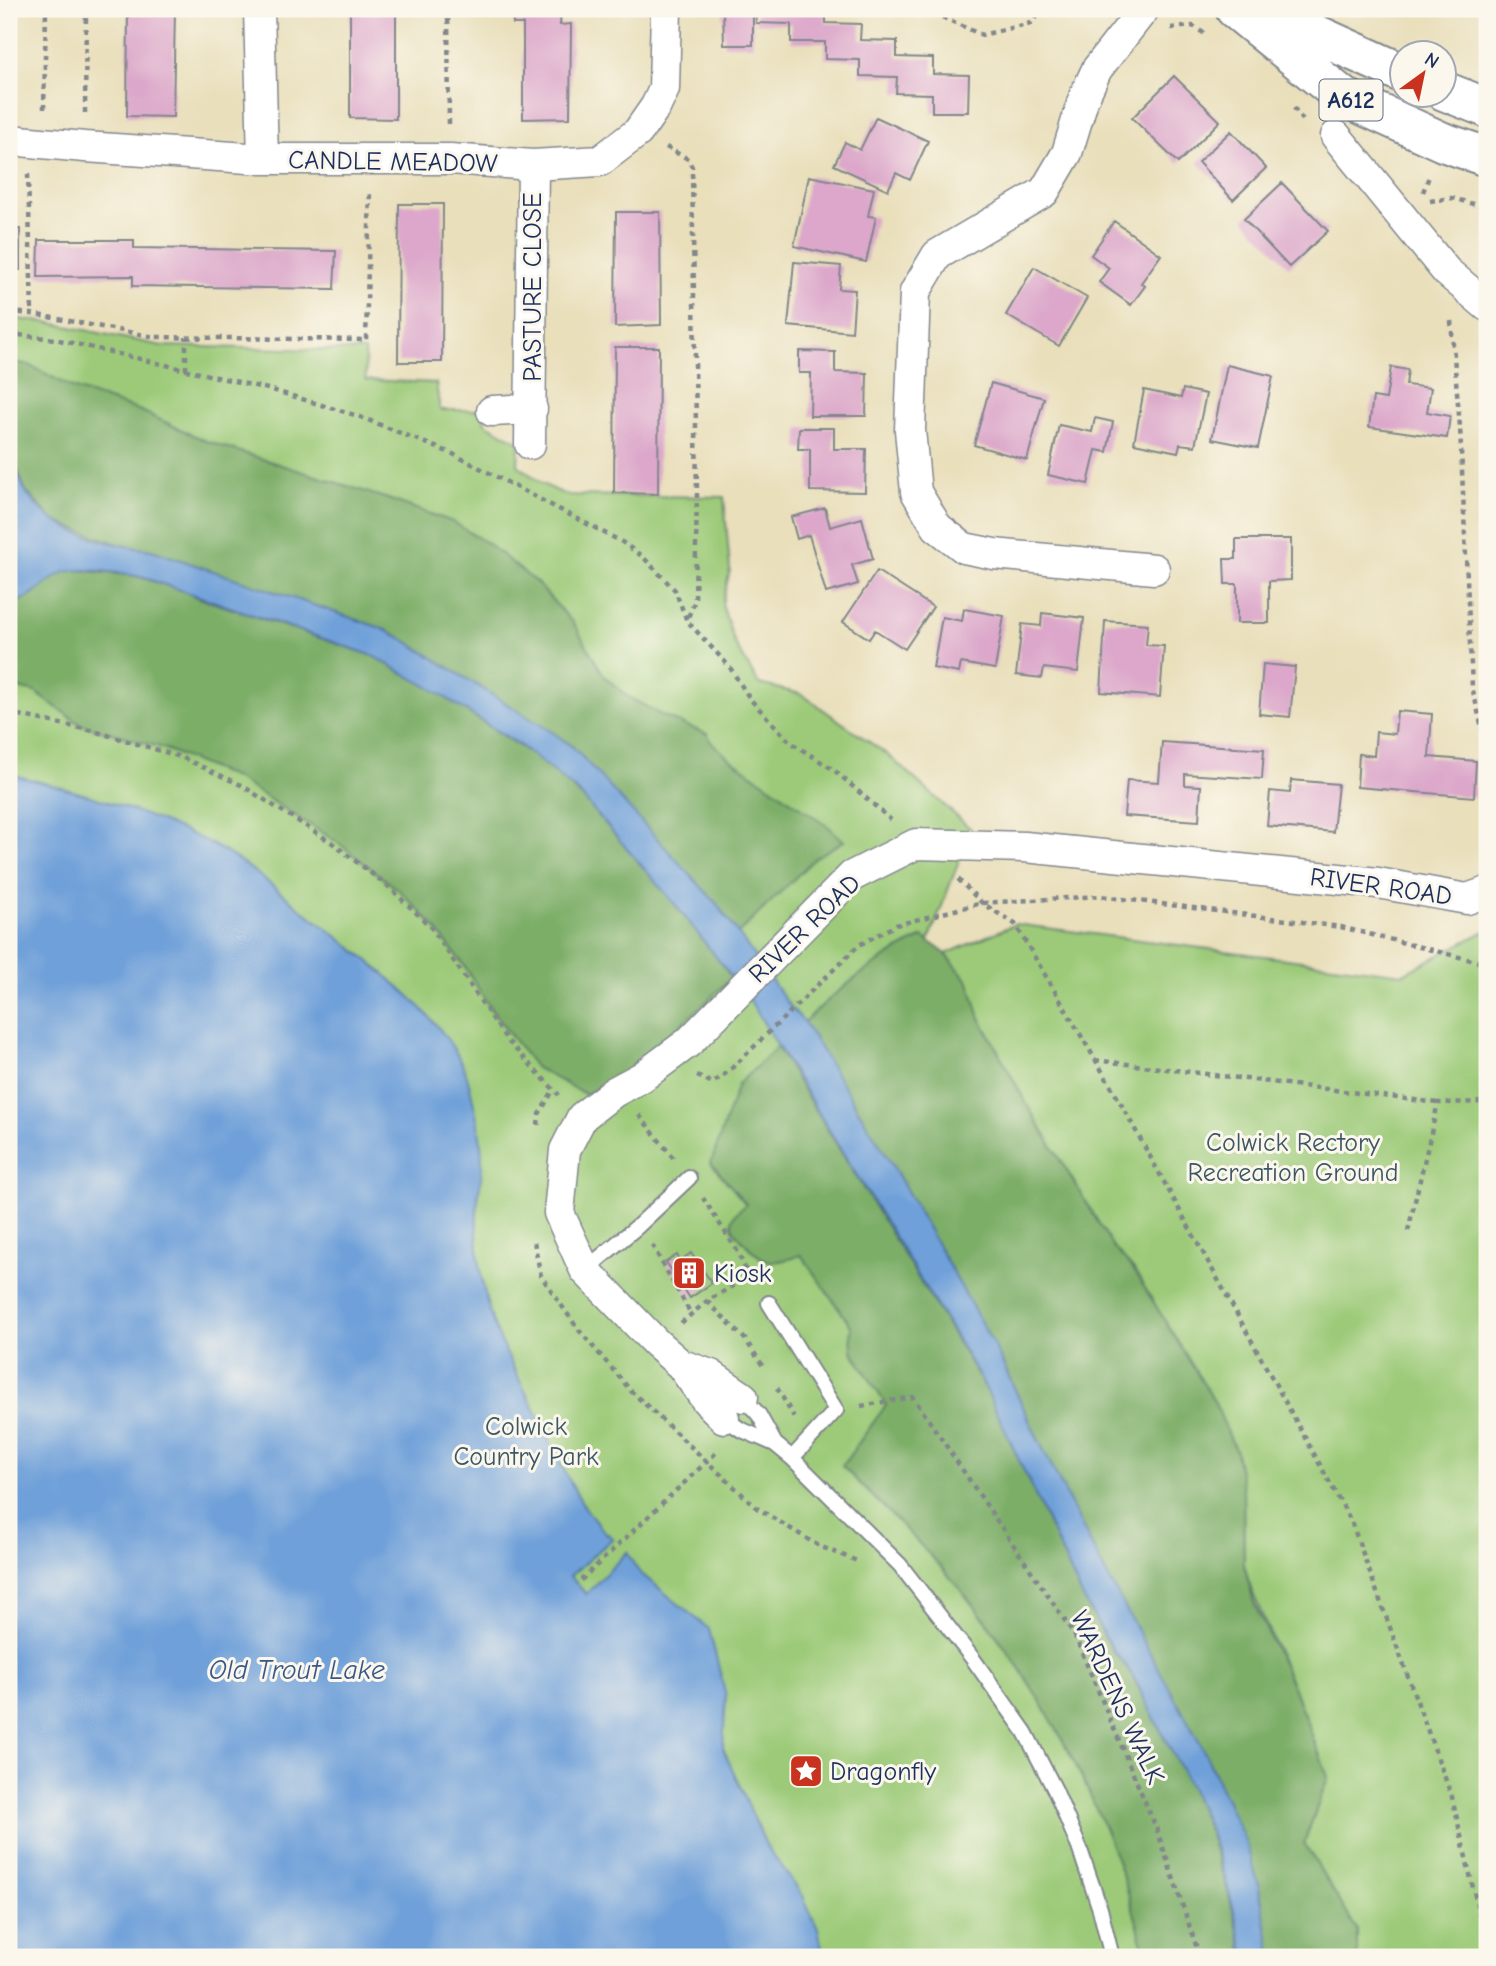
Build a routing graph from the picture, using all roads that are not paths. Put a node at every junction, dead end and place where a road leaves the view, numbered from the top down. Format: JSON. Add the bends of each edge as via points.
{"nodes":[{"id":1,"x":259,"y":9,"type":"edge"},
{"id":2,"x":666,"y":9,"type":"edge"},
{"id":3,"x":1144,"y":9,"type":"edge"},
{"id":4,"x":1234,"y":9,"type":"edge"},
{"id":5,"x":1260,"y":9,"type":"edge"},
{"id":6,"x":1388,"y":67,"type":"edge"},
{"id":7,"x":1458,"y":97,"type":"edge"},
{"id":8,"x":1487,"y":108,"type":"edge"},
{"id":9,"x":1325,"y":135,"type":"road end"},
{"id":10,"x":26,"y":142,"type":"edge"},
{"id":11,"x":1487,"y":157,"type":"edge"},
{"id":12,"x":263,"y":159,"type":"junction"},
{"id":13,"x":533,"y":165,"type":"junction"},
{"id":14,"x":1487,"y":306,"type":"edge"},
{"id":15,"x":532,"y":409,"type":"junction"},
{"id":16,"x":492,"y":411,"type":"dead end"},
{"id":17,"x":530,"y":444,"type":"dead end"},
{"id":18,"x":1154,"y":569,"type":"dead end"},
{"id":19,"x":1487,"y":892,"type":"edge"},
{"id":20,"x":689,"y":1178,"type":"road end"},
{"id":21,"x":585,"y":1270,"type":"junction"},
{"id":22,"x":769,"y":1303,"type":"dead end"},
{"id":23,"x":735,"y":1415,"type":"junction"},
{"id":24,"x":775,"y":1444,"type":"junction"},
{"id":25,"x":792,"y":1458,"type":"junction"},
{"id":26,"x":1112,"y":1957,"type":"edge"}],
"edges":[{"from":1,"to":12,"type":"street"},
{"from":2,"to":13,"type":"street","name":"CANDLE MEADOW","via":[[664,89],[638,132],[600,160]]},
{"from":3,"to":18,"type":"street","via":[[1097,69],[1067,153],[1044,192],[937,255],[915,292],[911,430],[916,492],[937,527],[964,548]]},
{"from":4,"to":11,"type":"main road","number":"A612","via":[[1342,96]]},
{"from":5,"to":6,"type":"main road","number":"A612"},
{"from":7,"to":8,"type":"main road"},
{"from":9,"to":14,"type":"street","via":[[1447,271]]},
{"from":10,"to":12,"type":"street","name":"CANDLE MEADOW"},
{"from":12,"to":13,"type":"street","name":"CANDLE MEADOW","via":[[450,159]]},
{"from":13,"to":15,"type":"street","name":"PASTURE CLOSE"},
{"from":15,"to":16,"type":"street","name":"PASTURE CLOSE"},
{"from":15,"to":17,"type":"street","name":"PASTURE CLOSE"},
{"from":19,"to":21,"type":"street","name":"RIVER ROAD","via":[[1467,899],[1378,883],[1038,848],[915,844],[852,876],[689,1042],[582,1117],[565,1150],[559,1213]]},
{"from":20,"to":21,"type":"lane"},
{"from":21,"to":23,"type":"street","name":"RIVER ROAD","via":[[681,1365],[710,1375]]},
{"from":22,"to":25,"type":"lane","via":[[836,1410]]},
{"from":23,"to":24,"type":"lane"},
{"from":23,"to":24,"type":"lane","via":[[758,1415]]},
{"from":24,"to":25,"type":"lane"},
{"from":25,"to":26,"type":"lane","via":[[900,1565],[1025,1731],[1079,1847]]}]}
